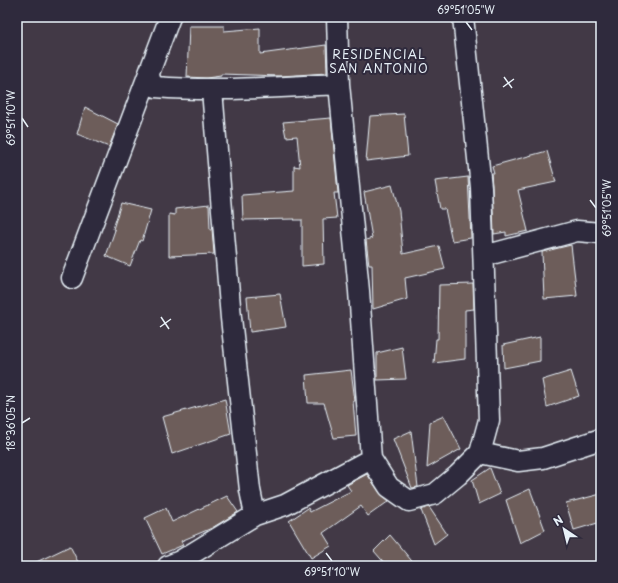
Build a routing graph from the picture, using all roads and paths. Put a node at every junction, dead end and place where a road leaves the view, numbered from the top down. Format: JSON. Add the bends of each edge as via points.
{"nodes":[{"id":1,"x":170,"y":17,"type":"edge"},
{"id":2,"x":337,"y":17,"type":"edge"},
{"id":3,"x":463,"y":17,"type":"edge"},
{"id":4,"x":149,"y":73,"type":"junction"},
{"id":5,"x":339,"y":84,"type":"junction"},
{"id":6,"x":212,"y":90,"type":"junction"},
{"id":7,"x":601,"y":233,"type":"edge"},
{"id":8,"x":484,"y":256,"type":"junction"},
{"id":9,"x":72,"y":278,"type":"dead end"},
{"id":10,"x":601,"y":439,"type":"edge"},
{"id":11,"x":480,"y":453,"type":"junction"},
{"id":12,"x":371,"y":459,"type":"junction"},
{"id":13,"x":255,"y":515,"type":"junction"},
{"id":14,"x":168,"y":566,"type":"edge"}],
"edges":[{"from":1,"to":4,"type":"street"},
{"from":2,"to":5,"type":"street"},
{"from":3,"to":8,"type":"street","via":[[481,187]]},
{"from":4,"to":6,"type":"street","via":[[150,81],[156,87]]},
{"from":4,"to":9,"type":"street"},
{"from":5,"to":6,"type":"street"},
{"from":5,"to":12,"type":"street","via":[[359,291]]},
{"from":6,"to":13,"type":"street","via":[[232,326]]},
{"from":7,"to":8,"type":"street","via":[[577,231]]},
{"from":8,"to":11,"type":"street","via":[[489,420]]},
{"from":10,"to":11,"type":"street","via":[[543,458],[518,461]]},
{"from":11,"to":12,"type":"street","via":[[435,494],[409,501],[389,487]]},
{"from":12,"to":13,"type":"street","via":[[285,505]]},
{"from":13,"to":14,"type":"street"}]}
